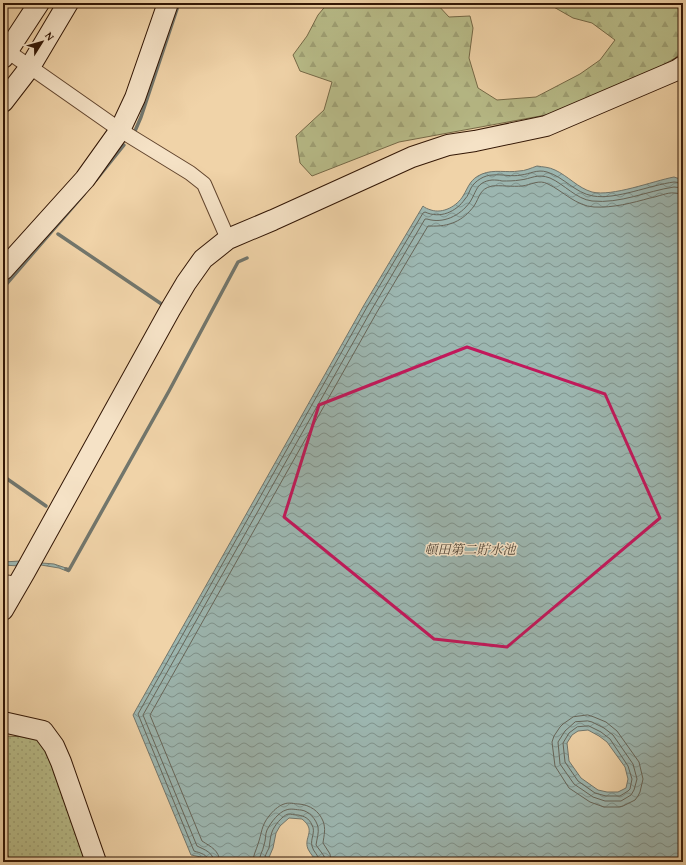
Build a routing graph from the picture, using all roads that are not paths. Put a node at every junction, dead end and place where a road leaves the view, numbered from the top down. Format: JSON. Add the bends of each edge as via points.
{"nodes":[{"id":1,"x":39,"y":3,"type":"edge"},
{"id":2,"x":68,"y":3,"type":"edge"},
{"id":3,"x":168,"y":3,"type":"edge"},
{"id":4,"x":5,"y":52,"type":"edge"},
{"id":5,"x":683,"y":66,"type":"edge"},
{"id":6,"x":30,"y":67,"type":"junction"},
{"id":7,"x":3,"y":102,"type":"edge"},
{"id":8,"x":120,"y":130,"type":"junction"},
{"id":9,"x":228,"y":239,"type":"junction"},
{"id":10,"x":3,"y":270,"type":"edge"},
{"id":11,"x":20,"y":574,"type":"edge"},
{"id":12,"x":3,"y":610,"type":"edge"},
{"id":13,"x":3,"y":722,"type":"edge"},
{"id":14,"x":96,"y":862,"type":"edge"}],
"edges":[{"from":1,"to":4,"type":"street"},
{"from":2,"to":6,"type":"street"},
{"from":3,"to":8,"type":"street"},
{"from":4,"to":6,"type":"street"},
{"from":5,"to":9,"type":"street","via":[[546,126],[448,145],[412,157]]},
{"from":6,"to":7,"type":"street"},
{"from":6,"to":8,"type":"street"},
{"from":8,"to":9,"type":"street","via":[[204,184]]},
{"from":8,"to":10,"type":"street","via":[[85,179]]},
{"from":9,"to":11,"type":"street","via":[[203,259],[186,284]]},
{"from":11,"to":12,"type":"street"},
{"from":13,"to":14,"type":"street","via":[[43,731],[54,746]]}]}
